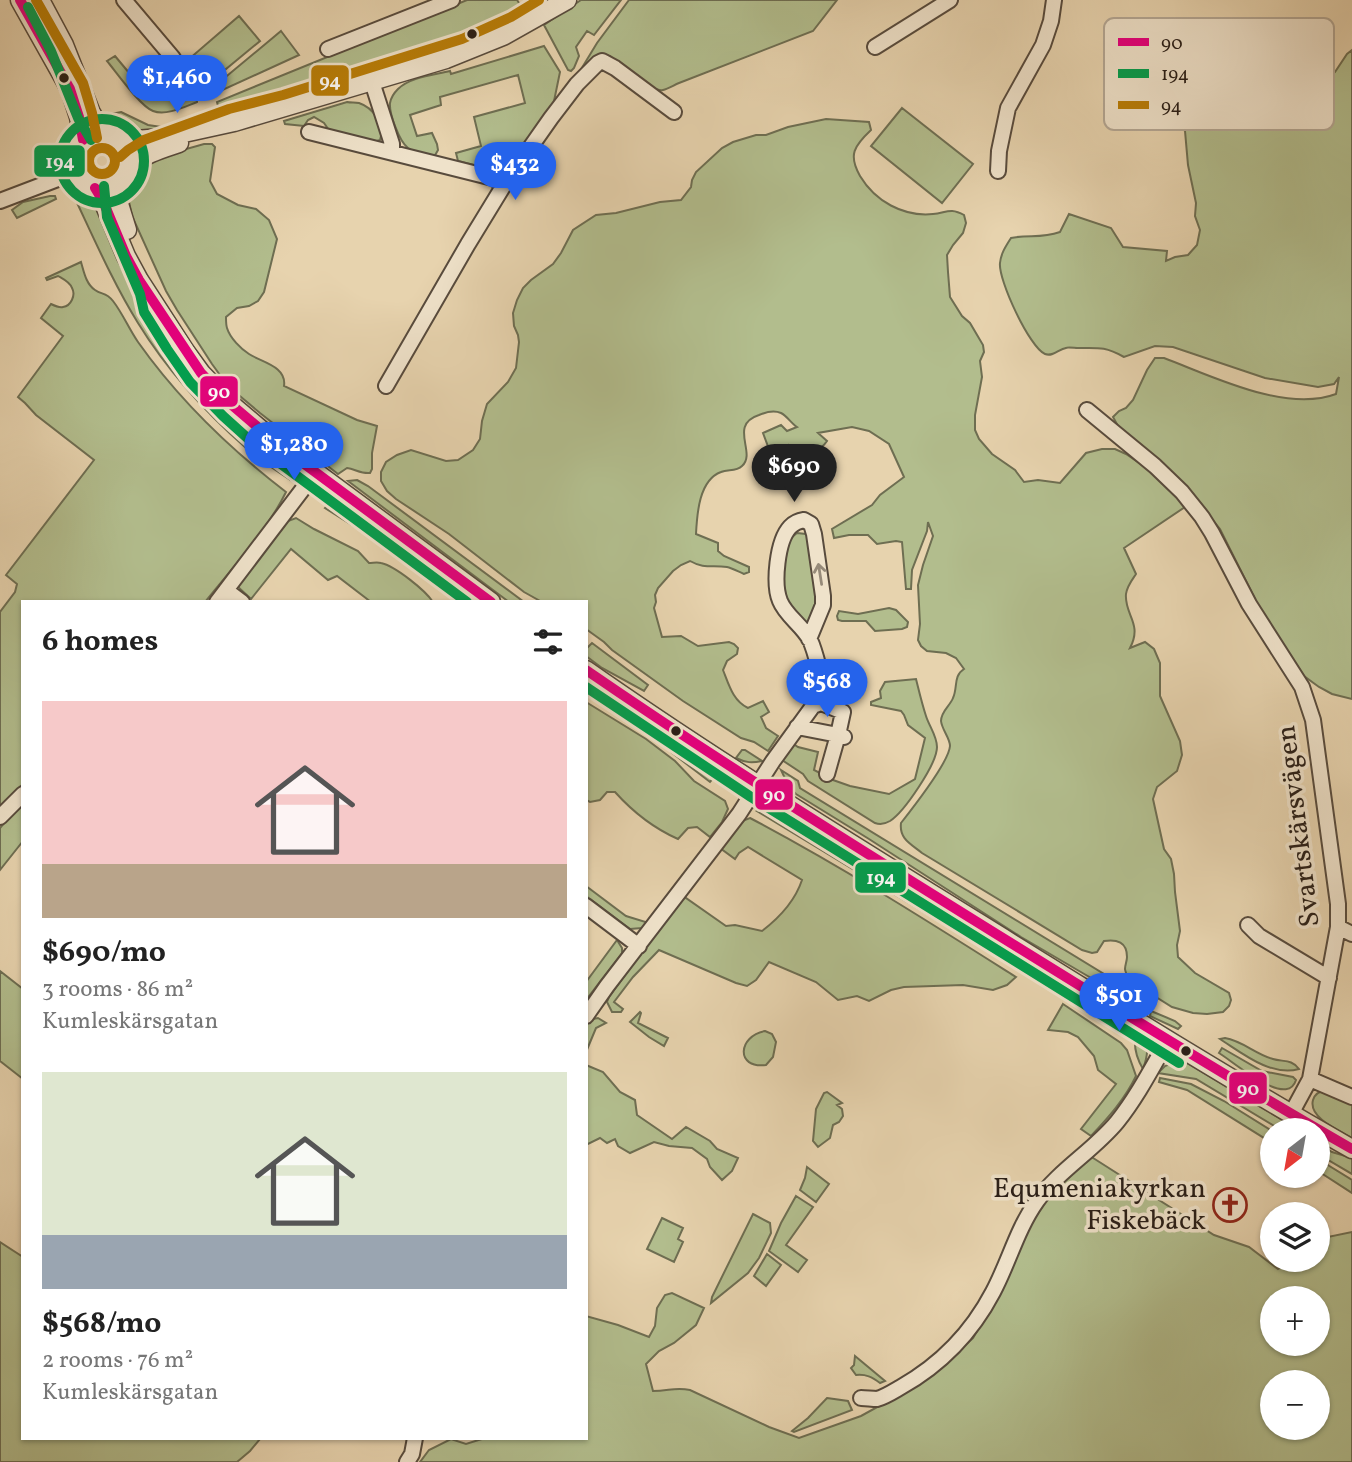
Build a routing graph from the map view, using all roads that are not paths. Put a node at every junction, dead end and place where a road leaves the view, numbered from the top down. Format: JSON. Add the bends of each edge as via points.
{"nodes":[{"id":1,"x":20,"y":0,"type":"edge"},
{"id":2,"x":40,"y":0,"type":"edge"},
{"id":3,"x":124,"y":0,"type":"edge"},
{"id":4,"x":452,"y":0,"type":"edge"},
{"id":5,"x":567,"y":0,"type":"edge"},
{"id":6,"x":950,"y":0,"type":"edge"},
{"id":7,"x":1050,"y":2,"type":"edge"},
{"id":8,"x":875,"y":47,"type":"dead end"},
{"id":9,"x":328,"y":49,"type":"dead end"},
{"id":10,"x":173,"y":58,"type":"dead end"},
{"id":11,"x":372,"y":82,"type":"junction"},
{"id":12,"x":674,"y":113,"type":"dead end"},
{"id":13,"x":234,"y":122,"type":"junction"},
{"id":14,"x":309,"y":132,"type":"dead end"},
{"id":15,"x":103,"y":133,"type":"junction"},
{"id":16,"x":83,"y":140,"type":"junction"},
{"id":17,"x":123,"y":141,"type":"junction"},
{"id":18,"x":393,"y":152,"type":"junction"},
{"id":19,"x":130,"y":167,"type":"junction"},
{"id":20,"x":998,"y":171,"type":"dead end"},
{"id":21,"x":76,"y":172,"type":"junction"},
{"id":22,"x":118,"y":184,"type":"junction"},
{"id":23,"x":505,"y":185,"type":"junction"},
{"id":24,"x":95,"y":188,"type":"junction"},
{"id":25,"x":0,"y":201,"type":"edge"},
{"id":26,"x":156,"y":305,"type":"junction"},
{"id":27,"x":386,"y":386,"type":"dead end"},
{"id":28,"x":1087,"y":410,"type":"dead end"},
{"id":29,"x":315,"y":473,"type":"junction"},
{"id":30,"x":222,"y":596,"type":"edge"},
{"id":31,"x":488,"y":600,"type":"edge"},
{"id":32,"x":810,"y":639,"type":"junction"},
{"id":33,"x":588,"y":671,"type":"edge"},
{"id":34,"x":821,"y":703,"type":"junction"},
{"id":35,"x":797,"y":727,"type":"junction"},
{"id":36,"x":841,"y":736,"type":"junction"},
{"id":37,"x":827,"y":774,"type":"dead end"},
{"id":38,"x":758,"y":785,"type":"junction"},
{"id":39,"x":21,"y":796,"type":"edge"},
{"id":40,"x":0,"y":817,"type":"edge"},
{"id":41,"x":588,"y":908,"type":"edge"},
{"id":42,"x":1248,"y":925,"type":"dead end"},
{"id":43,"x":1345,"y":930,"type":"edge"},
{"id":44,"x":639,"y":946,"type":"junction"},
{"id":45,"x":1329,"y":978,"type":"junction"},
{"id":46,"x":588,"y":1013,"type":"edge"},
{"id":47,"x":1168,"y":1040,"type":"junction"},
{"id":48,"x":1310,"y":1079,"type":"junction"},
{"id":49,"x":1352,"y":1097,"type":"edge"},
{"id":50,"x":1291,"y":1114,"type":"junction"},
{"id":51,"x":1352,"y":1149,"type":"edge"},
{"id":52,"x":861,"y":1398,"type":"dead end"},
{"id":53,"x":415,"y":1440,"type":"edge"},
{"id":54,"x":407,"y":1462,"type":"edge"}],
"edges":[{"from":1,"to":16,"type":"street","via":[[69,89]]},
{"from":2,"to":15,"type":"street"},
{"from":3,"to":10,"type":"street"},
{"from":4,"to":9,"type":"street"},
{"from":5,"to":11,"type":"street","via":[[488,43]]},
{"from":6,"to":8,"type":"street"},
{"from":7,"to":20,"type":"street","via":[[1051,21],[1043,46],[1008,108]]},
{"from":11,"to":13,"type":"street"},
{"from":11,"to":18,"type":"street"},
{"from":12,"to":23,"type":"street","via":[[615,68],[598,62]]},
{"from":13,"to":17,"type":"street"},
{"from":13,"to":19,"type":"street","via":[[150,153]]},
{"from":14,"to":18,"type":"street"},
{"from":15,"to":16,"type":"street"},
{"from":15,"to":17,"type":"street"},
{"from":16,"to":21,"type":"street","via":[[75,152]]},
{"from":17,"to":19,"type":"street"},
{"from":18,"to":23,"type":"street","via":[[494,178]]},
{"from":19,"to":22,"type":"street"},
{"from":21,"to":24,"type":"street"},
{"from":21,"to":25,"type":"street"},
{"from":22,"to":24,"type":"street"},
{"from":22,"to":26,"type":"street","via":[[120,213]]},
{"from":23,"to":27,"type":"street"},
{"from":24,"to":26,"type":"street","via":[[139,280]]},
{"from":26,"to":29,"type":"street","via":[[178,342],[214,386],[263,433]]},
{"from":28,"to":43,"type":"street","name":"Svartskärsvägen","via":[[1155,466],[1202,517],[1302,688],[1313,720]]},
{"from":29,"to":30,"type":"street"},
{"from":29,"to":31,"type":"street"},
{"from":32,"to":32,"type":"street","one_way":true,"via":[[823,597],[814,534],[804,520],[791,525],[786,533],[776,586],[787,612]]},
{"from":32,"to":34,"type":"street","via":[[825,695]]},
{"from":33,"to":38,"type":"street"},
{"from":34,"to":35,"type":"street","via":[[813,706]]},
{"from":34,"to":36,"type":"street","via":[[844,712]]},
{"from":35,"to":36,"type":"street"},
{"from":35,"to":38,"type":"street"},
{"from":36,"to":37,"type":"street"},
{"from":38,"to":44,"type":"street"},
{"from":38,"to":47,"type":"street"},
{"from":39,"to":40,"type":"street"},
{"from":41,"to":44,"type":"street"},
{"from":42,"to":45,"type":"street","name":"Svartskärsvägen"},
{"from":43,"to":45,"type":"street","name":"Svartskärsvägen"},
{"from":44,"to":46,"type":"street"},
{"from":45,"to":48,"type":"street","name":"Svartskärsvägen"},
{"from":47,"to":50,"type":"street"},
{"from":47,"to":52,"type":"street","via":[[1117,1122],[1038,1200],[993,1293],[961,1339],[915,1379],[877,1399]]},
{"from":48,"to":49,"type":"street"},
{"from":48,"to":50,"type":"street","name":"Svartskärsvägen"},
{"from":50,"to":51,"type":"street"},
{"from":53,"to":54,"type":"street"}]}
